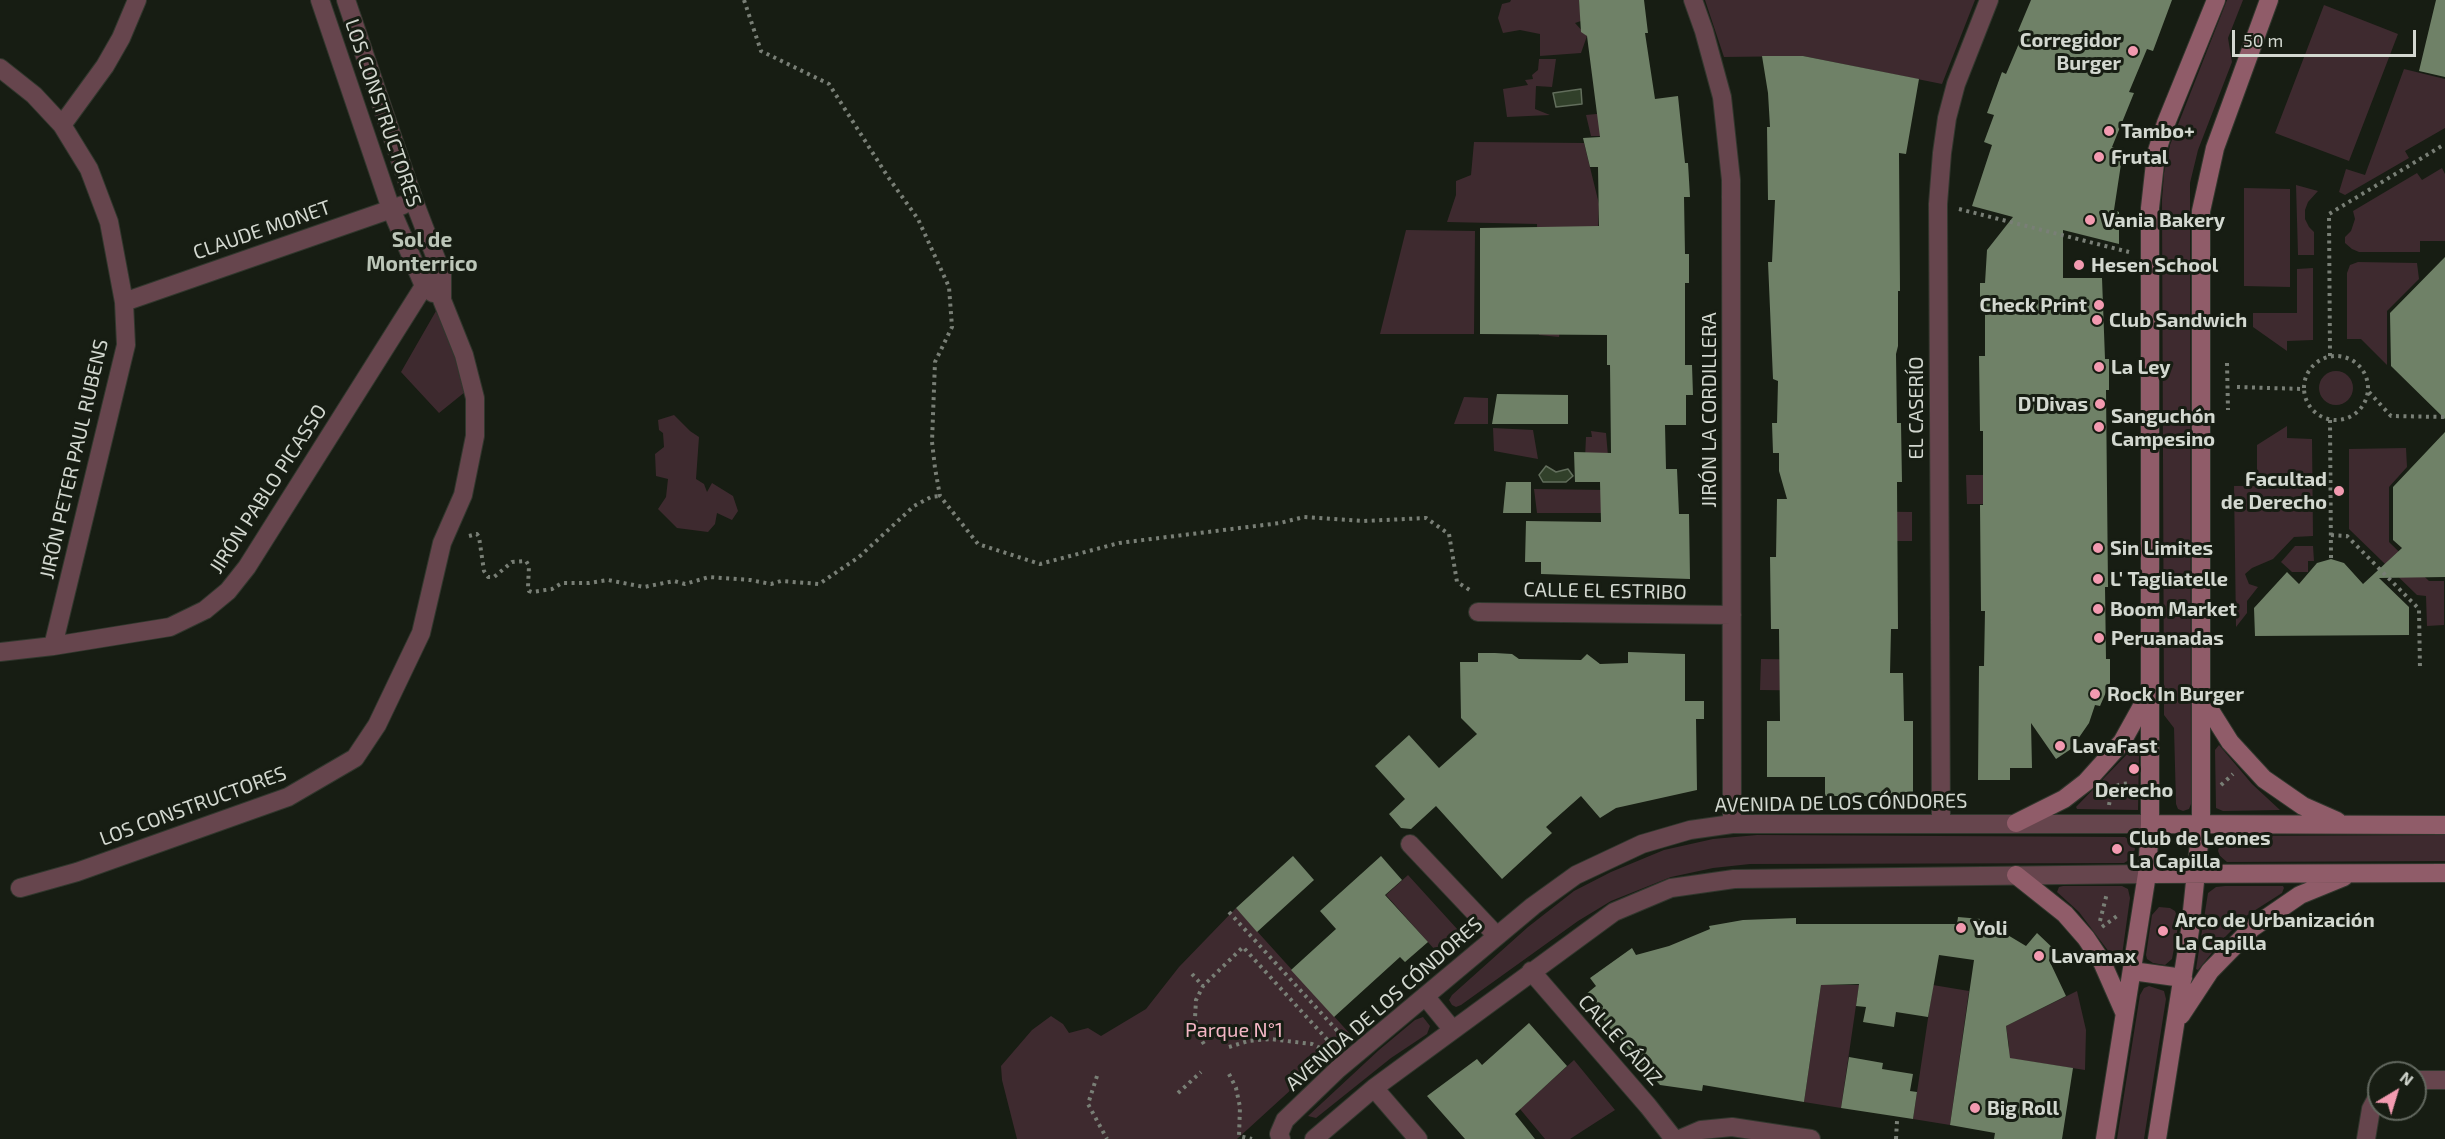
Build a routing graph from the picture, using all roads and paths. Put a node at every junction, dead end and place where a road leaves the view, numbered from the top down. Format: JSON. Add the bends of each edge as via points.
{"nodes":[{"id":1,"x":137,"y":0,"type":"edge"},
{"id":2,"x":320,"y":0,"type":"edge"},
{"id":3,"x":346,"y":0,"type":"edge"},
{"id":4,"x":744,"y":0,"type":"edge"},
{"id":5,"x":1693,"y":0,"type":"edge"},
{"id":6,"x":1989,"y":0,"type":"edge"},
{"id":7,"x":2216,"y":0,"type":"edge"},
{"id":8,"x":2269,"y":0,"type":"edge"},
{"id":9,"x":0,"y":68,"type":"edge"},
{"id":10,"x":62,"y":125,"type":"junction"},
{"id":11,"x":2445,"y":144,"type":"edge"},
{"id":12,"x":414,"y":201,"type":"junction"},
{"id":13,"x":1938,"y":204,"type":"junction"},
{"id":14,"x":391,"y":209,"type":"junction"},
{"id":15,"x":2150,"y":257,"type":"junction"},
{"id":16,"x":442,"y":274,"type":"junction"},
{"id":17,"x":424,"y":286,"type":"junction"},
{"id":18,"x":442,"y":300,"type":"junction"},
{"id":19,"x":124,"y":302,"type":"junction"},
{"id":20,"x":2330,"y":356,"type":"junction"},
{"id":21,"x":2228,"y":363,"type":"dead end"},
{"id":22,"x":2237,"y":387,"type":"dead end"},
{"id":23,"x":2304,"y":389,"type":"junction"},
{"id":24,"x":2369,"y":392,"type":"junction"},
{"id":25,"x":2228,"y":410,"type":"dead end"},
{"id":26,"x":2445,"y":417,"type":"edge"},
{"id":27,"x":2330,"y":420,"type":"junction"},
{"id":28,"x":940,"y":496,"type":"junction"},
{"id":29,"x":2331,"y":535,"type":"junction"},
{"id":30,"x":442,"y":543,"type":"junction"},
{"id":31,"x":2331,"y":559,"type":"dead end"},
{"id":32,"x":1477,"y":603,"type":"joint"},
{"id":33,"x":1732,"y":615,"type":"junction"},
{"id":34,"x":53,"y":646,"type":"junction"},
{"id":35,"x":0,"y":652,"type":"edge"},
{"id":36,"x":2420,"y":670,"type":"dead end"},
{"id":37,"x":2150,"y":693,"type":"junction"},
{"id":38,"x":2202,"y":696,"type":"junction"},
{"id":39,"x":2238,"y":770,"type":"dead end"},
{"id":40,"x":2138,"y":783,"type":"dead end"},
{"id":41,"x":2217,"y":790,"type":"dead end"},
{"id":42,"x":2109,"y":812,"type":"dead end"},
{"id":43,"x":2016,"y":823,"type":"junction"},
{"id":44,"x":1732,"y":824,"type":"junction"},
{"id":45,"x":1941,"y":824,"type":"junction"},
{"id":46,"x":2150,"y":824,"type":"junction"},
{"id":47,"x":2201,"y":824,"type":"junction"},
{"id":48,"x":2347,"y":825,"type":"junction"},
{"id":49,"x":2445,"y":825,"type":"edge"},
{"id":50,"x":1410,"y":844,"type":"dead end"},
{"id":51,"x":2354,"y":873,"type":"junction"},
{"id":52,"x":2445,"y":873,"type":"edge"},
{"id":53,"x":2147,"y":874,"type":"junction"},
{"id":54,"x":2197,"y":874,"type":"junction"},
{"id":55,"x":2016,"y":875,"type":"junction"},
{"id":56,"x":2107,"y":886,"type":"dead end"},
{"id":57,"x":20,"y":888,"type":"dead end"},
{"id":58,"x":2119,"y":910,"type":"dead end"},
{"id":59,"x":1229,"y":912,"type":"dead end"},
{"id":60,"x":2102,"y":927,"type":"junction"},
{"id":61,"x":2095,"y":932,"type":"dead end"},
{"id":62,"x":2107,"y":933,"type":"dead end"},
{"id":63,"x":1497,"y":936,"type":"junction"},
{"id":64,"x":1531,"y":971,"type":"junction"},
{"id":65,"x":2132,"y":972,"type":"junction"},
{"id":66,"x":1192,"y":974,"type":"dead end"},
{"id":67,"x":2183,"y":978,"type":"junction"},
{"id":68,"x":1203,"y":986,"type":"junction"},
{"id":69,"x":1425,"y":996,"type":"junction"},
{"id":70,"x":2126,"y":1015,"type":"junction"},
{"id":71,"x":2176,"y":1024,"type":"junction"},
{"id":72,"x":1452,"y":1029,"type":"junction"},
{"id":73,"x":1204,"y":1044,"type":"dead end"},
{"id":74,"x":1229,"y":1047,"type":"dead end"},
{"id":75,"x":1335,"y":1049,"type":"dead end"},
{"id":76,"x":1331,"y":1053,"type":"dead end"},
{"id":77,"x":1357,"y":1054,"type":"junction"},
{"id":78,"x":1201,"y":1072,"type":"dead end"},
{"id":79,"x":1229,"y":1074,"type":"dead end"},
{"id":80,"x":1097,"y":1076,"type":"dead end"},
{"id":81,"x":2427,"y":1080,"type":"edge"},
{"id":82,"x":2445,"y":1080,"type":"edge"},
{"id":83,"x":1374,"y":1088,"type":"junction"},
{"id":84,"x":1178,"y":1093,"type":"dead end"},
{"id":85,"x":1897,"y":1120,"type":"dead end"},
{"id":86,"x":2369,"y":1121,"type":"edge"},
{"id":87,"x":1107,"y":1139,"type":"edge"},
{"id":88,"x":1252,"y":1139,"type":"edge"},
{"id":89,"x":1281,"y":1139,"type":"edge"},
{"id":90,"x":1314,"y":1139,"type":"edge"},
{"id":91,"x":1418,"y":1139,"type":"edge"},
{"id":92,"x":1674,"y":1139,"type":"edge"},
{"id":93,"x":1680,"y":1139,"type":"edge"},
{"id":94,"x":1810,"y":1139,"type":"edge"},
{"id":95,"x":1896,"y":1139,"type":"edge"},
{"id":96,"x":2105,"y":1139,"type":"edge"},
{"id":97,"x":2157,"y":1139,"type":"edge"},
{"id":98,"x":2366,"y":1139,"type":"edge"}],
"edges":[{"from":1,"to":10,"type":"street","via":[[105,66]]},
{"from":2,"to":14,"type":"street","name":"LOS CONSTRUCTORES"},
{"from":3,"to":12,"type":"street","name":"LOS CONSTRUCTORES"},
{"from":4,"to":28,"type":"path","via":[[761,51],[829,84],[918,219],[949,286],[952,327],[935,362],[932,442]]},
{"from":5,"to":33,"type":"street","name":"JIRÓN LA CORDILLERA","via":[[1722,97],[1731,180]]},
{"from":6,"to":13,"type":"street","name":"EL CASERÍO","via":[[1947,118]]},
{"from":7,"to":15,"type":"main road","via":[[2156,154]]},
{"from":8,"to":38,"type":"main road","via":[[2215,148],[2201,211]]},
{"from":9,"to":10,"type":"street","name":"JIRÓN PETER PAUL RUBENS","via":[[34,94]]},
{"from":10,"to":19,"type":"street","name":"JIRÓN PETER PAUL RUBENS","via":[[89,169],[109,222]]},
{"from":11,"to":20,"type":"path","via":[[2329,214]]},
{"from":12,"to":14,"type":"street","name":"CLAUDE MONET"},
{"from":12,"to":16,"type":"street","name":"LOS CONSTRUCTORES"},
{"from":13,"to":15,"type":"path"},
{"from":13,"to":45,"type":"street","name":"EL CASERÍO"},
{"from":14,"to":17,"type":"street","name":"LOS CONSTRUCTORES"},
{"from":14,"to":19,"type":"street","name":"CLAUDE MONET"},
{"from":15,"to":37,"type":"main road"},
{"from":16,"to":17,"type":"street","name":"JIRÓN PABLO PICASSO"},
{"from":16,"to":18,"type":"street","name":"LOS CONSTRUCTORES"},
{"from":17,"to":18,"type":"street","name":"LOS CONSTRUCTORES"},
{"from":17,"to":34,"type":"street","name":"JIRÓN PABLO PICASSO","via":[[247,567],[228,591],[205,610],[170,627]]},
{"from":18,"to":30,"type":"street","name":"LOS CONSTRUCTORES","via":[[475,398],[475,436],[464,495]]},
{"from":19,"to":34,"type":"street","name":"JIRÓN PETER PAUL RUBENS","via":[[126,345]]},
{"from":20,"to":23,"type":"path","via":[[2310,369]]},
{"from":20,"to":24,"type":"path","via":[[2357,363],[2368,381]]},
{"from":21,"to":25,"type":"path"},
{"from":22,"to":23,"type":"path"},
{"from":23,"to":27,"type":"path","via":[[2312,410]]},
{"from":24,"to":26,"type":"path","via":[[2391,416]]},
{"from":24,"to":27,"type":"path","via":[[2360,411],[2351,417]]},
{"from":27,"to":29,"type":"path"},
{"from":28,"to":30,"type":"path","via":[[914,506],[859,557],[819,584],[704,577],[686,584],[674,581],[644,587],[608,580],[562,583],[532,592],[526,561],[512,562],[494,577],[485,574],[477,534]]},
{"from":28,"to":32,"type":"path","via":[[978,544],[1040,564],[1119,543],[1304,518],[1426,518],[1449,534],[1457,582]]},
{"from":29,"to":31,"type":"path"},
{"from":29,"to":36,"type":"path","via":[[2347,536],[2419,609]]},
{"from":30,"to":57,"type":"street","name":"LOS CONSTRUCTORES","via":[[422,633],[377,725],[355,758],[288,797],[77,872]]},
{"from":32,"to":33,"type":"street","name":"CALLE EL ESTRIBO"},
{"from":33,"to":44,"type":"street","name":"JIRÓN LA CORDILLERA"},
{"from":34,"to":35,"type":"street","name":"JIRÓN PABLO PICASSO"},
{"from":37,"to":43,"type":"main road","via":[[2137,719],[2105,763],[2064,799]]},
{"from":37,"to":46,"type":"main road"},
{"from":38,"to":47,"type":"main road"},
{"from":38,"to":48,"type":"main road","via":[[2230,742],[2264,779],[2303,806]]},
{"from":39,"to":41,"type":"path"},
{"from":40,"to":42,"type":"path","via":[[2112,788]]},
{"from":43,"to":45,"type":"street","name":"AVENIDA DE LOS CÓNDORES"},
{"from":43,"to":46,"type":"street","name":"AVENIDA DE LOS CÓNDORES"},
{"from":44,"to":45,"type":"street","name":"AVENIDA DE LOS CÓNDORES"},
{"from":44,"to":63,"type":"street","name":"AVENIDA DE LOS CÓNDORES","via":[[1690,830],[1642,844],[1576,875]]},
{"from":46,"to":47,"type":"main road","name":"AVENIDA DE LOS CÓNDORES"},
{"from":46,"to":53,"type":"main road"},
{"from":47,"to":48,"type":"main road","name":"AVENIDA DE LOS CÓNDORES"},
{"from":47,"to":54,"type":"main road"},
{"from":48,"to":49,"type":"main road","name":"AVENIDA DE LOS CÓNDORES"},
{"from":50,"to":63,"type":"street"},
{"from":51,"to":52,"type":"main road"},
{"from":51,"to":54,"type":"main road"},
{"from":51,"to":71,"type":"main road","via":[[2300,895],[2252,928],[2210,971]]},
{"from":53,"to":54,"type":"main road"},
{"from":53,"to":55,"type":"street"},
{"from":53,"to":65,"type":"main road"},
{"from":54,"to":67,"type":"main road"},
{"from":55,"to":64,"type":"street","via":[[1734,879],[1671,888],[1614,912]]},
{"from":55,"to":70,"type":"main road","via":[[2065,914],[2086,938],[2102,962]]},
{"from":56,"to":60,"type":"path","via":[[2100,914]]},
{"from":58,"to":60,"type":"path","via":[[2116,918]]},
{"from":59,"to":77,"type":"path"},
{"from":60,"to":61,"type":"path"},
{"from":60,"to":62,"type":"path"},
{"from":63,"to":69,"type":"street","name":"AVENIDA DE LOS CÓNDORES"},
{"from":64,"to":72,"type":"street"},
{"from":64,"to":92,"type":"street","name":"CALLE CÁDIZ"},
{"from":65,"to":67,"type":"main road"},
{"from":65,"to":70,"type":"main road"},
{"from":66,"to":68,"type":"path"},
{"from":67,"to":71,"type":"main road"},
{"from":68,"to":73,"type":"path","via":[[1196,1000],[1195,1018]]},
{"from":68,"to":75,"type":"path","via":[[1243,947]]},
{"from":69,"to":72,"type":"street"},
{"from":69,"to":77,"type":"street","name":"AVENIDA DE LOS CÓNDORES"},
{"from":70,"to":96,"type":"main road"},
{"from":71,"to":97,"type":"main road"},
{"from":72,"to":83,"type":"street"},
{"from":74,"to":76,"type":"path","via":[[1270,1039],[1312,1044]]},
{"from":77,"to":89,"type":"street","name":"AVENIDA DE LOS CÓNDORES","via":[[1285,1120]]},
{"from":78,"to":84,"type":"path"},
{"from":79,"to":88,"type":"path","via":[[1240,1107],[1239,1136]]},
{"from":80,"to":87,"type":"path","via":[[1088,1104]]},
{"from":81,"to":82,"type":"street"},
{"from":83,"to":90,"type":"street"},
{"from":83,"to":91,"type":"street"},
{"from":85,"to":95,"type":"path"},
{"from":86,"to":98,"type":"street"},
{"from":93,"to":94,"type":"street","via":[[1701,1130],[1732,1127]]}]}
